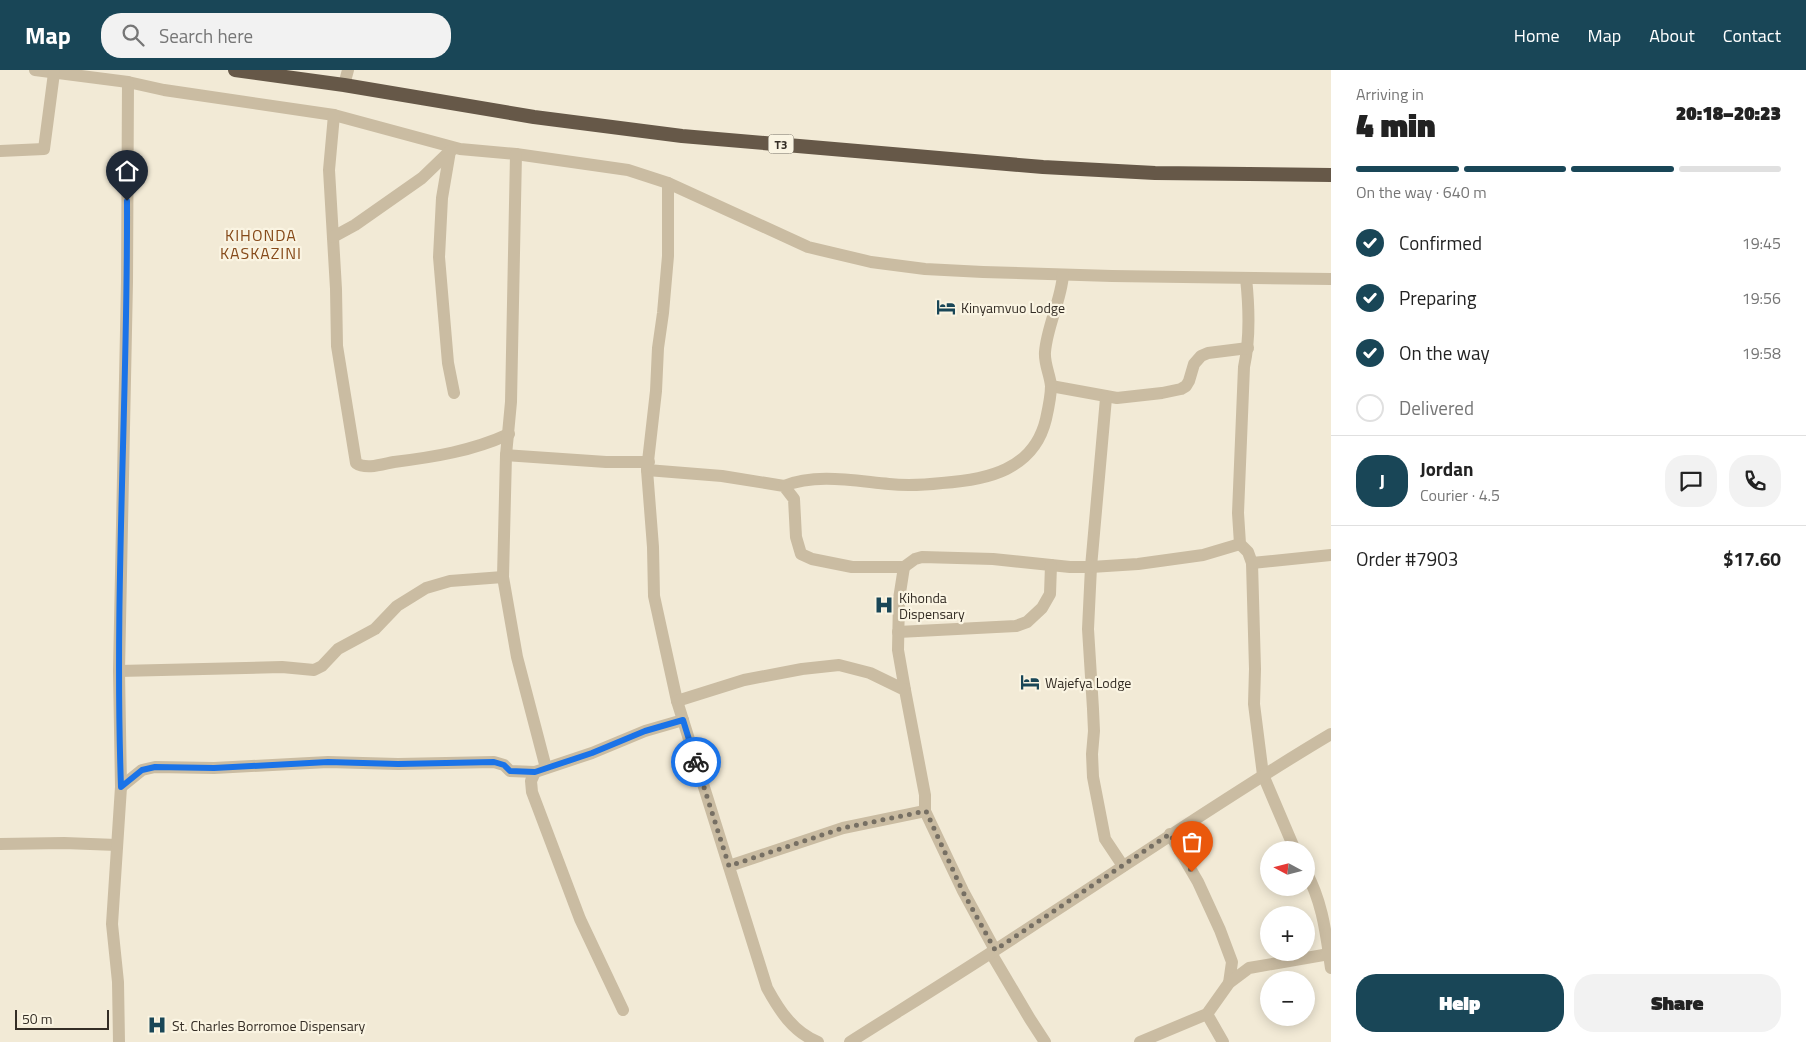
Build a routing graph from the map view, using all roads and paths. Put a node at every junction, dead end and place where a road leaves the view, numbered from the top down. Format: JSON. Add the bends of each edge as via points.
{"nodes":[{"id":1,"x":35,"y":70,"type":"edge"},
{"id":2,"x":235,"y":70,"type":"edge"},
{"id":3,"x":348,"y":70,"type":"edge"},
{"id":4,"x":54,"y":73,"type":"junction"},
{"id":5,"x":128,"y":82,"type":"junction"},
{"id":6,"x":344,"y":85,"type":"junction"},
{"id":7,"x":334,"y":115,"type":"junction"},
{"id":8,"x":455,"y":150,"type":"junction"},
{"id":9,"x":0,"y":151,"type":"edge"},
{"id":10,"x":516,"y":154,"type":"junction"},
{"id":11,"x":1331,"y":175,"type":"edge"},
{"id":12,"x":668,"y":183,"type":"junction"},
{"id":13,"x":333,"y":238,"type":"junction"},
{"id":14,"x":1063,"y":275,"type":"junction"},
{"id":15,"x":1246,"y":278,"type":"junction"},
{"id":16,"x":1331,"y":279,"type":"edge"},
{"id":17,"x":1248,"y":348,"type":"junction"},
{"id":18,"x":1051,"y":386,"type":"junction"},
{"id":19,"x":454,"y":393,"type":"dead end"},
{"id":20,"x":1106,"y":398,"type":"junction"},
{"id":21,"x":509,"y":434,"type":"junction"},
{"id":22,"x":506,"y":455,"type":"junction"},
{"id":23,"x":648,"y":466,"type":"junction"},
{"id":24,"x":784,"y":486,"type":"junction"},
{"id":25,"x":1240,"y":544,"type":"junction"},
{"id":26,"x":1331,"y":556,"type":"edge"},
{"id":27,"x":1252,"y":563,"type":"junction"},
{"id":28,"x":1051,"y":565,"type":"junction"},
{"id":29,"x":904,"y":567,"type":"junction"},
{"id":30,"x":1091,"y":567,"type":"junction"},
{"id":31,"x":503,"y":578,"type":"junction"},
{"id":32,"x":898,"y":632,"type":"junction"},
{"id":33,"x":119,"y":671,"type":"junction"},
{"id":34,"x":905,"y":690,"type":"junction"},
{"id":35,"x":677,"y":700,"type":"junction"},
{"id":36,"x":683,"y":720,"type":"junction"},
{"id":37,"x":1331,"y":734,"type":"edge"},
{"id":38,"x":541,"y":770,"type":"junction"},
{"id":39,"x":1262,"y":775,"type":"junction"},
{"id":40,"x":121,"y":787,"type":"junction"},
{"id":41,"x":926,"y":811,"type":"junction"},
{"id":42,"x":1170,"y":834,"type":"junction"},
{"id":43,"x":1291,"y":841,"type":"edge"},
{"id":44,"x":0,"y":844,"type":"edge"},
{"id":45,"x":117,"y":845,"type":"junction"},
{"id":46,"x":729,"y":866,"type":"junction"},
{"id":47,"x":1123,"y":866,"type":"junction"},
{"id":48,"x":1315,"y":889,"type":"edge"},
{"id":49,"x":993,"y":951,"type":"junction"},
{"id":50,"x":1329,"y":954,"type":"junction"},
{"id":51,"x":1232,"y":962,"type":"junction"},
{"id":52,"x":1249,"y":968,"type":"junction"},
{"id":53,"x":1331,"y":968,"type":"edge"},
{"id":54,"x":1229,"y":983,"type":"junction"},
{"id":55,"x":623,"y":1010,"type":"dead end"},
{"id":56,"x":1207,"y":1014,"type":"junction"},
{"id":57,"x":119,"y":1042,"type":"edge"},
{"id":58,"x":818,"y":1042,"type":"edge"},
{"id":59,"x":850,"y":1042,"type":"edge"},
{"id":60,"x":1045,"y":1042,"type":"edge"},
{"id":61,"x":1140,"y":1042,"type":"edge"},
{"id":62,"x":1223,"y":1042,"type":"edge"}],
"edges":[{"from":1,"to":4,"type":"street"},
{"from":2,"to":6,"type":"highway","number":"T3"},
{"from":3,"to":6,"type":"street"},
{"from":4,"to":5,"type":"street"},
{"from":4,"to":9,"type":"street","via":[[44,149]]},
{"from":5,"to":7,"type":"street"},
{"from":5,"to":33,"type":"street"},
{"from":6,"to":11,"type":"highway","number":"T3","via":[[544,118],[682,136],[1043,167],[1155,173]]},
{"from":7,"to":8,"type":"street"},
{"from":7,"to":13,"type":"street","via":[[330,170]]},
{"from":8,"to":10,"type":"street"},
{"from":8,"to":13,"type":"street","via":[[422,178]]},
{"from":8,"to":19,"type":"street","via":[[442,198],[439,257],[448,362]]},
{"from":10,"to":12,"type":"street","via":[[628,170]]},
{"from":10,"to":21,"type":"street"},
{"from":12,"to":14,"type":"street","via":[[808,247],[871,262],[925,269]]},
{"from":12,"to":23,"type":"street","via":[[668,256]]},
{"from":13,"to":21,"type":"street","via":[[337,346],[356,463],[369,466],[428,458],[459,452]]},
{"from":14,"to":15,"type":"street"},
{"from":14,"to":18,"type":"street","via":[[1044,354]]},
{"from":15,"to":16,"type":"street"},
{"from":15,"to":17,"type":"street"},
{"from":17,"to":20,"type":"street","via":[[1201,356],[1194,364],[1189,381],[1181,389],[1129,398]]},
{"from":17,"to":25,"type":"street","via":[[1240,430]]},
{"from":18,"to":20,"type":"street"},
{"from":18,"to":24,"type":"street","via":[[1046,419],[1036,444],[1018,463],[1004,471],[969,481],[935,484],[815,480],[796,481]]},
{"from":20,"to":30,"type":"street"},
{"from":21,"to":22,"type":"street"},
{"from":22,"to":23,"type":"street"},
{"from":22,"to":31,"type":"street"},
{"from":23,"to":24,"type":"street"},
{"from":23,"to":35,"type":"street","via":[[654,596]]},
{"from":24,"to":29,"type":"street","via":[[794,499],[796,537],[801,554],[812,560],[852,567]]},
{"from":25,"to":27,"type":"street"},
{"from":25,"to":30,"type":"street","via":[[1203,555]]},
{"from":26,"to":27,"type":"street"},
{"from":27,"to":39,"type":"street","via":[[1254,704]]},
{"from":28,"to":29,"type":"street","via":[[922,557]]},
{"from":28,"to":30,"type":"street"},
{"from":28,"to":32,"type":"street","via":[[1050,594],[1042,608],[1027,622],[1016,626]]},
{"from":29,"to":32,"type":"street"},
{"from":30,"to":47,"type":"street","via":[[1088,630],[1093,709],[1092,777],[1105,840]]},
{"from":31,"to":33,"type":"street","via":[[450,581],[426,588],[397,606],[375,629],[338,649],[314,670],[282,667]]},
{"from":31,"to":38,"type":"street","via":[[516,657]]},
{"from":32,"to":34,"type":"street"},
{"from":33,"to":40,"type":"street"},
{"from":34,"to":35,"type":"street","via":[[870,673],[839,665],[744,680]]},
{"from":34,"to":41,"type":"street"},
{"from":35,"to":36,"type":"street"},
{"from":36,"to":38,"type":"street"},
{"from":36,"to":46,"type":"street"},
{"from":37,"to":39,"type":"street"},
{"from":38,"to":40,"type":"street","via":[[510,771],[494,762],[155,767],[142,770]]},
{"from":38,"to":55,"type":"street","via":[[531,781],[532,792],[580,919]]},
{"from":39,"to":42,"type":"street"},
{"from":39,"to":43,"type":"street"},
{"from":40,"to":45,"type":"street"},
{"from":41,"to":46,"type":"street","via":[[843,828]]},
{"from":41,"to":49,"type":"street"},
{"from":42,"to":47,"type":"street"},
{"from":42,"to":51,"type":"street","via":[[1210,905]]},
{"from":44,"to":45,"type":"street"},
{"from":45,"to":57,"type":"street","via":[[112,924],[118,982]]},
{"from":46,"to":58,"type":"street","via":[[767,988],[794,1028]]},
{"from":47,"to":49,"type":"street"},
{"from":48,"to":50,"type":"street"},
{"from":49,"to":59,"type":"street"},
{"from":49,"to":60,"type":"street"},
{"from":50,"to":52,"type":"street"},
{"from":50,"to":53,"type":"street"},
{"from":51,"to":52,"type":"street"},
{"from":51,"to":54,"type":"street"},
{"from":52,"to":54,"type":"street"},
{"from":54,"to":56,"type":"street"},
{"from":56,"to":61,"type":"street"},
{"from":56,"to":62,"type":"street"}]}
